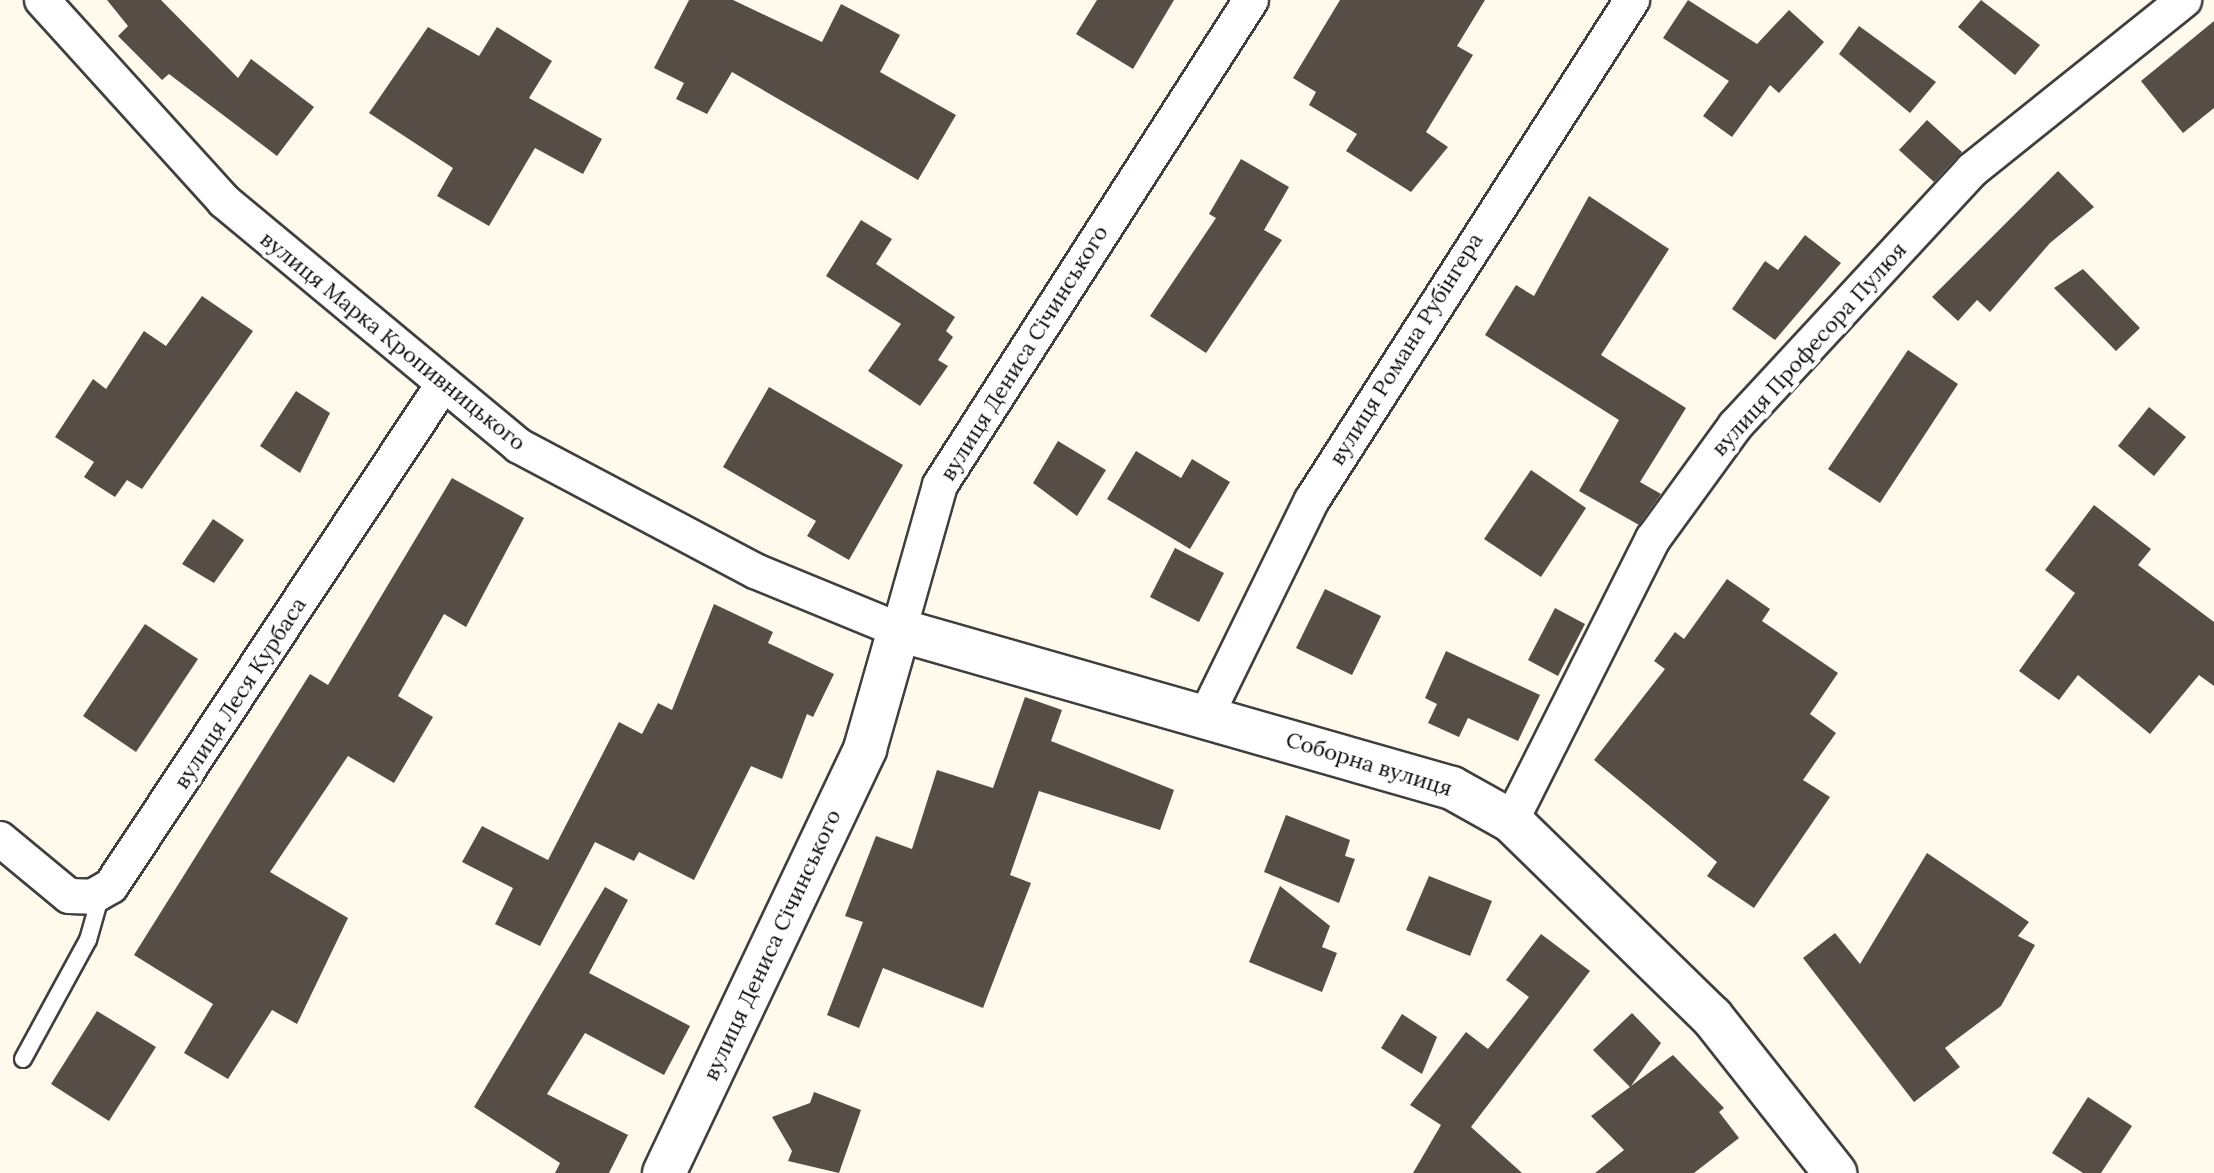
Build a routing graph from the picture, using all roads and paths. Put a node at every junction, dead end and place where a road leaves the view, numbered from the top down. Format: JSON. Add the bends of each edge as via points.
{"nodes":[{"id":1,"x":42,"y":0,"type":"edge"},
{"id":2,"x":1251,"y":0,"type":"edge"},
{"id":3,"x":1632,"y":0,"type":"edge"},
{"id":4,"x":2184,"y":0,"type":"edge"},
{"id":5,"x":442,"y":386,"type":"junction"},
{"id":6,"x":899,"y":630,"type":"junction"},
{"id":7,"x":1207,"y":714,"type":"junction"},
{"id":8,"x":1511,"y":821,"type":"junction"},
{"id":9,"x":0,"y":839,"type":"edge"},
{"id":10,"x":101,"y":893,"type":"junction"},
{"id":11,"x":23,"y":1059,"type":"dead end"},
{"id":12,"x":664,"y":1173,"type":"edge"},
{"id":13,"x":1835,"y":1173,"type":"edge"}],
"edges":[{"from":1,"to":5,"type":"street","name":"вулиця Марка Кропивницького","via":[[224,201]]},
{"from":2,"to":6,"type":"street","name":"вулиця Дениса Січинського","via":[[940,485]]},
{"from":3,"to":7,"type":"street","name":"вулиця Романа Рубінгера","via":[[1312,500]]},
{"from":4,"to":8,"type":"street","name":"вулиця Професора Пулюя","via":[[1972,170],[1735,426],[1653,539]]},
{"from":5,"to":6,"type":"street","name":"вулиця Марка Кропивницького","via":[[519,446],[649,516],[755,571]]},
{"from":5,"to":10,"type":"street","name":"вулиця Леся Курбаса","via":[[126,867]]},
{"from":6,"to":7,"type":"street","name":"Соборна вулиця"},
{"from":6,"to":12,"type":"street","name":"вулиця Дениса Січинського","via":[[865,749]]},
{"from":7,"to":8,"type":"street","name":"Соборна вулиця","via":[[1452,788]]},
{"from":8,"to":13,"type":"street","name":"Соборна вулиця","via":[[1712,1017]]},
{"from":9,"to":10,"type":"street","via":[[58,891],[80,899]]},
{"from":10,"to":11,"type":"lane","via":[[88,940]]}]}
